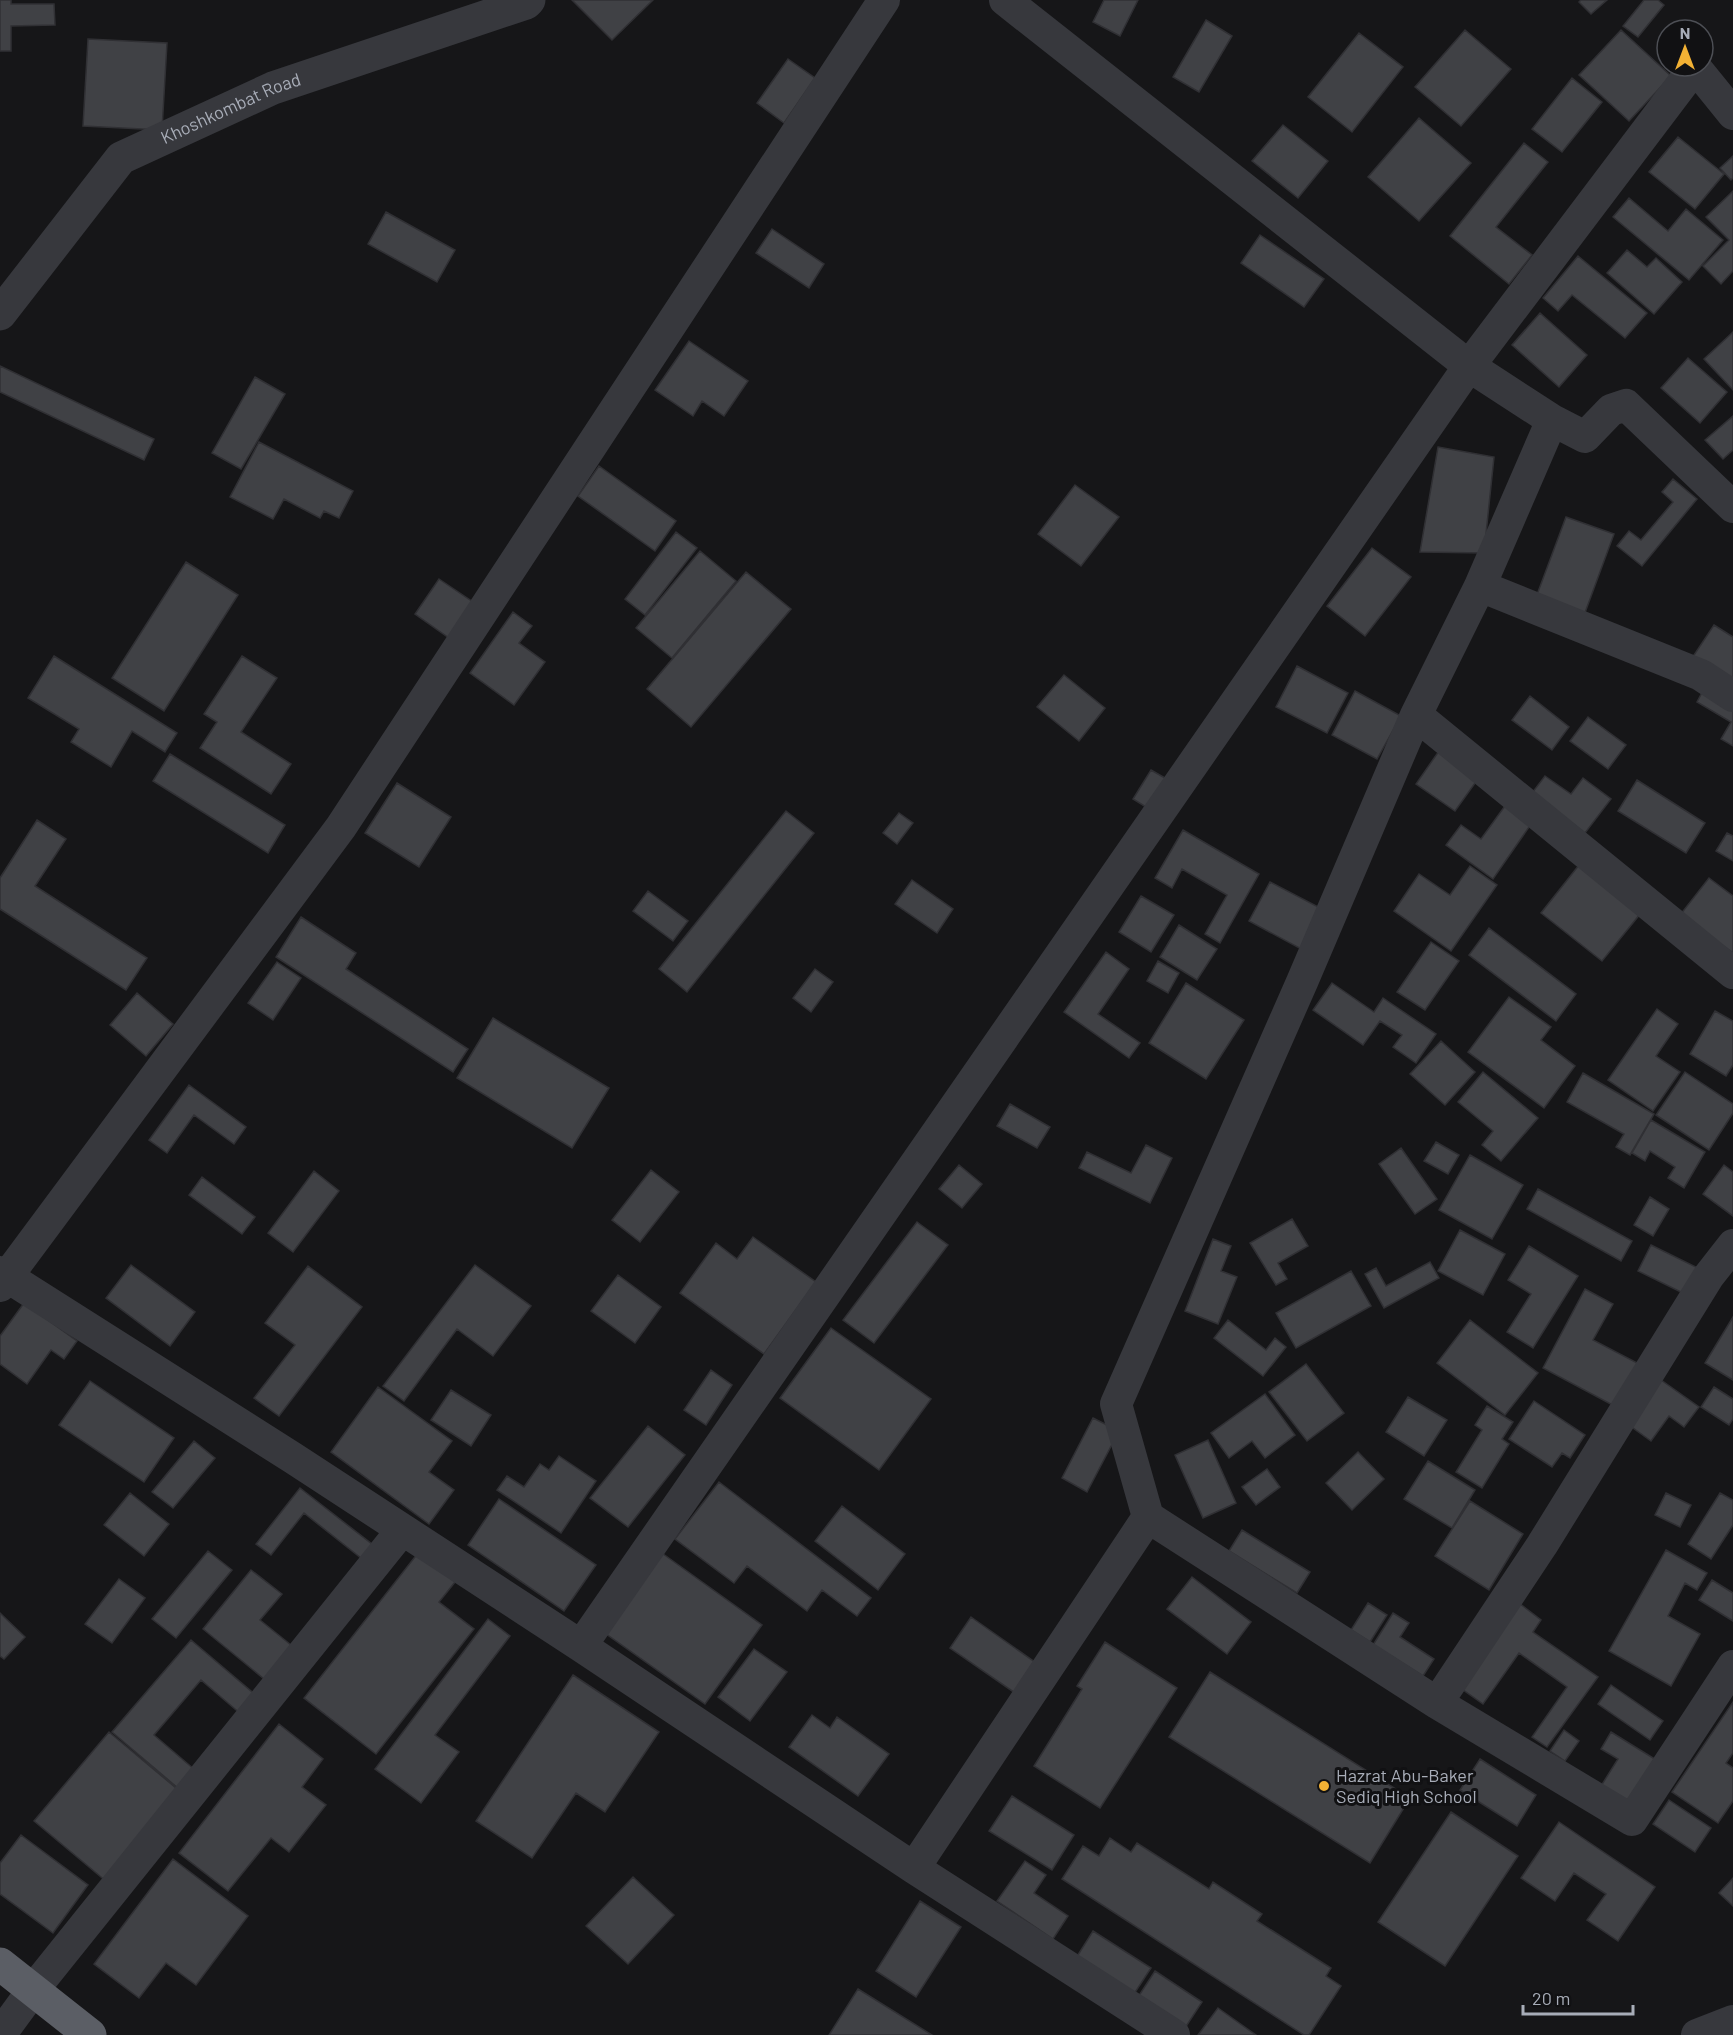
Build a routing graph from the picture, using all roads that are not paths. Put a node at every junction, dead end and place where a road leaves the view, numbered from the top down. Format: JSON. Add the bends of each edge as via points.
{"nodes":[{"id":1,"x":529,"y":0,"type":"edge"},
{"id":2,"x":884,"y":0,"type":"edge"},
{"id":3,"x":1005,"y":0,"type":"edge"},
{"id":4,"x":1733,"y":114,"type":"edge"},
{"id":5,"x":0,"y":314,"type":"edge"},
{"id":6,"x":1469,"y":366,"type":"junction"},
{"id":7,"x":1552,"y":420,"type":"junction"},
{"id":8,"x":1733,"y":507,"type":"edge"},
{"id":9,"x":1480,"y":586,"type":"junction"},
{"id":10,"x":1733,"y":696,"type":"edge"},
{"id":11,"x":1416,"y":715,"type":"junction"},
{"id":12,"x":1733,"y":973,"type":"edge"},
{"id":13,"x":1733,"y":1245,"type":"edge"},
{"id":14,"x":2,"y":1278,"type":"edge"},
{"id":15,"x":1148,"y":1517,"type":"junction"},
{"id":16,"x":402,"y":1530,"type":"junction"},
{"id":17,"x":581,"y":1646,"type":"junction"},
{"id":18,"x":1733,"y":1666,"type":"edge"},
{"id":19,"x":1437,"y":1703,"type":"junction"},
{"id":20,"x":914,"y":1868,"type":"junction"},
{"id":21,"x":0,"y":1964,"type":"edge"},
{"id":22,"x":33,"y":1990,"type":"junction"},
{"id":23,"x":1733,"y":2021,"type":"edge"},
{"id":24,"x":0,"y":2035,"type":"edge"},
{"id":25,"x":90,"y":2035,"type":"edge"},
{"id":26,"x":1174,"y":2035,"type":"edge"},
{"id":27,"x":1697,"y":2035,"type":"edge"}],
"edges":[{"from":1,"to":5,"type":"street","name":"Khoshkombat Road","via":[[273,88],[121,158]]},
{"from":2,"to":14,"type":"street","via":[[341,827]]},
{"from":3,"to":6,"type":"street"},
{"from":4,"to":6,"type":"street","via":[[1695,67]]},
{"from":6,"to":7,"type":"street"},
{"from":6,"to":17,"type":"street"},
{"from":7,"to":8,"type":"street","via":[[1586,437],[1611,410],[1626,405]]},
{"from":7,"to":9,"type":"street"},
{"from":9,"to":10,"type":"street","via":[[1701,675]]},
{"from":9,"to":11,"type":"street"},
{"from":11,"to":12,"type":"street"},
{"from":11,"to":15,"type":"street","via":[[1116,1404]]},
{"from":13,"to":19,"type":"street","via":[[1708,1277],[1542,1545]]},
{"from":14,"to":16,"type":"street"},
{"from":15,"to":19,"type":"street"},
{"from":15,"to":20,"type":"street"},
{"from":16,"to":17,"type":"street"},
{"from":16,"to":22,"type":"street"},
{"from":17,"to":20,"type":"street"},
{"from":18,"to":19,"type":"street","via":[[1632,1820]]},
{"from":20,"to":26,"type":"street"},
{"from":21,"to":22,"type":"highway"},
{"from":22,"to":24,"type":"street"},
{"from":22,"to":25,"type":"highway"},
{"from":23,"to":27,"type":"street"}]}
